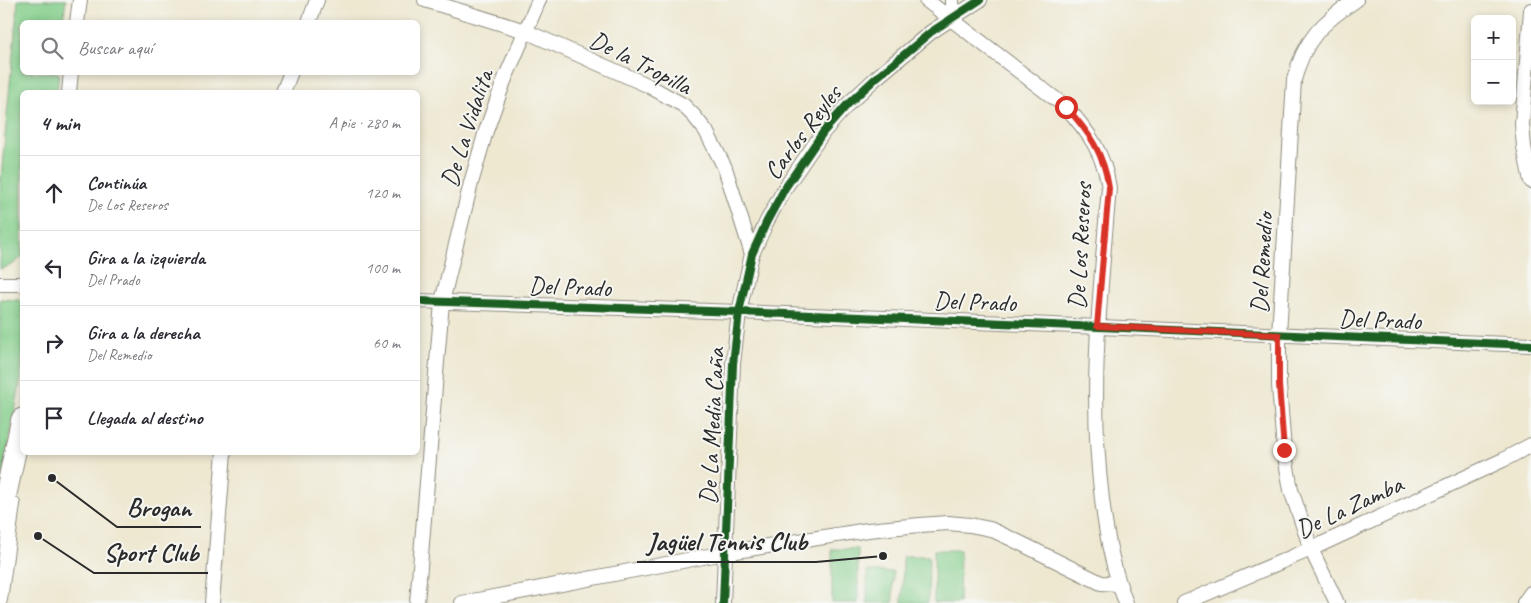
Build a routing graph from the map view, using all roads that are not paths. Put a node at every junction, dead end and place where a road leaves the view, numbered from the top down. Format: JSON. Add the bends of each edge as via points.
{"nodes":[{"id":1,"x":80,"y":0,"type":"edge"},
{"id":2,"x":318,"y":0,"type":"edge"},
{"id":3,"x":425,"y":0,"type":"edge"},
{"id":4,"x":539,"y":0,"type":"edge"},
{"id":5,"x":926,"y":0,"type":"edge"},
{"id":6,"x":952,"y":0,"type":"edge"},
{"id":7,"x":980,"y":0,"type":"edge"},
{"id":8,"x":1356,"y":0,"type":"edge"},
{"id":9,"x":1531,"y":10,"type":"edge"},
{"id":10,"x":952,"y":18,"type":"junction"},
{"id":11,"x":77,"y":20,"type":"edge"},
{"id":12,"x":310,"y":20,"type":"edge"},
{"id":13,"x":525,"y":31,"type":"junction"},
{"id":14,"x":71,"y":75,"type":"edge"},
{"id":15,"x":290,"y":75,"type":"edge"},
{"id":16,"x":69,"y":90,"type":"edge"},
{"id":17,"x":284,"y":90,"type":"edge"},
{"id":18,"x":1531,"y":181,"type":"edge"},
{"id":19,"x":752,"y":254,"type":"junction"},
{"id":20,"x":0,"y":284,"type":"edge"},
{"id":21,"x":20,"y":284,"type":"edge"},
{"id":22,"x":420,"y":301,"type":"edge"},
{"id":23,"x":442,"y":302,"type":"junction"},
{"id":24,"x":739,"y":312,"type":"junction"},
{"id":25,"x":1097,"y":326,"type":"junction"},
{"id":26,"x":1279,"y":335,"type":"junction"},
{"id":27,"x":1531,"y":345,"type":"edge"},
{"id":28,"x":20,"y":428,"type":"edge"},
{"id":29,"x":1531,"y":445,"type":"edge"},
{"id":30,"x":20,"y":455,"type":"edge"},
{"id":31,"x":224,"y":455,"type":"edge"},
{"id":32,"x":0,"y":522,"type":"edge"},
{"id":33,"x":1311,"y":549,"type":"junction"},
{"id":34,"x":724,"y":553,"type":"junction"},
{"id":35,"x":1119,"y":584,"type":"junction"},
{"id":36,"x":1531,"y":593,"type":"edge"},
{"id":37,"x":0,"y":600,"type":"edge"},
{"id":38,"x":212,"y":603,"type":"edge"},
{"id":39,"x":417,"y":603,"type":"edge"},
{"id":40,"x":462,"y":603,"type":"edge"},
{"id":41,"x":723,"y":603,"type":"edge"},
{"id":42,"x":1126,"y":603,"type":"edge"},
{"id":43,"x":1184,"y":603,"type":"edge"},
{"id":44,"x":1337,"y":603,"type":"edge"},
{"id":45,"x":1524,"y":603,"type":"edge"}],
"edges":[{"from":1,"to":11,"type":"street"},
{"from":2,"to":12,"type":"street"},
{"from":3,"to":13,"type":"street","name":"De la Tropilla"},
{"from":4,"to":13,"type":"street","name":"De La Vidalita"},
{"from":5,"to":10,"type":"street","name":"De Los Reseros"},
{"from":6,"to":10,"type":"street"},
{"from":7,"to":10,"type":"street","name":"Carlos Reyles"},
{"from":8,"to":26,"type":"street","name":"Del Remedio","via":[[1335,14],[1313,36],[1303,51],[1294,80]]},
{"from":9,"to":18,"type":"street","via":[[1522,124]]},
{"from":10,"to":19,"type":"street","name":"Carlos Reyles","via":[[931,32],[846,105],[785,188]]},
{"from":10,"to":25,"type":"street","name":"De Los Reseros","via":[[1066,107],[1082,124],[1101,155],[1109,188]]},
{"from":13,"to":19,"type":"street","name":"De la Tropilla","via":[[683,105],[706,131],[725,168]]},
{"from":13,"to":23,"type":"street","name":"De La Vidalita","via":[[486,131]]},
{"from":14,"to":16,"type":"street"},
{"from":15,"to":17,"type":"street"},
{"from":19,"to":24,"type":"street","name":"Carlos Reyles"},
{"from":20,"to":21,"type":"street"},
{"from":22,"to":23,"type":"street","name":"Del Prado"},
{"from":23,"to":24,"type":"street","name":"Del Prado"},
{"from":23,"to":39,"type":"street","name":"De La Vidalita"},
{"from":24,"to":25,"type":"street","name":"Del Prado"},
{"from":24,"to":34,"type":"street","name":"De La Media Caña","via":[[733,364]]},
{"from":25,"to":26,"type":"street","name":"Del Prado"},
{"from":25,"to":35,"type":"street","name":"De Los Reseros","via":[[1099,476],[1105,523]]},
{"from":26,"to":27,"type":"street","name":"Del Prado"},
{"from":26,"to":33,"type":"street","name":"Del Remedio","via":[[1284,450],[1291,490]]},
{"from":28,"to":32,"type":"highway"},
{"from":29,"to":33,"type":"street","name":"De La Zamba"},
{"from":30,"to":37,"type":"street"},
{"from":31,"to":38,"type":"street"},
{"from":33,"to":43,"type":"street","name":"De La Zamba"},
{"from":33,"to":44,"type":"street","name":"Del Remedio"},
{"from":34,"to":35,"type":"street","via":[[868,530],[948,523],[990,529],[1101,583]]},
{"from":34,"to":40,"type":"street"},
{"from":34,"to":41,"type":"street","name":"De La Media Caña"},
{"from":35,"to":42,"type":"street","name":"De Los Reseros"},
{"from":36,"to":45,"type":"street"}]}
